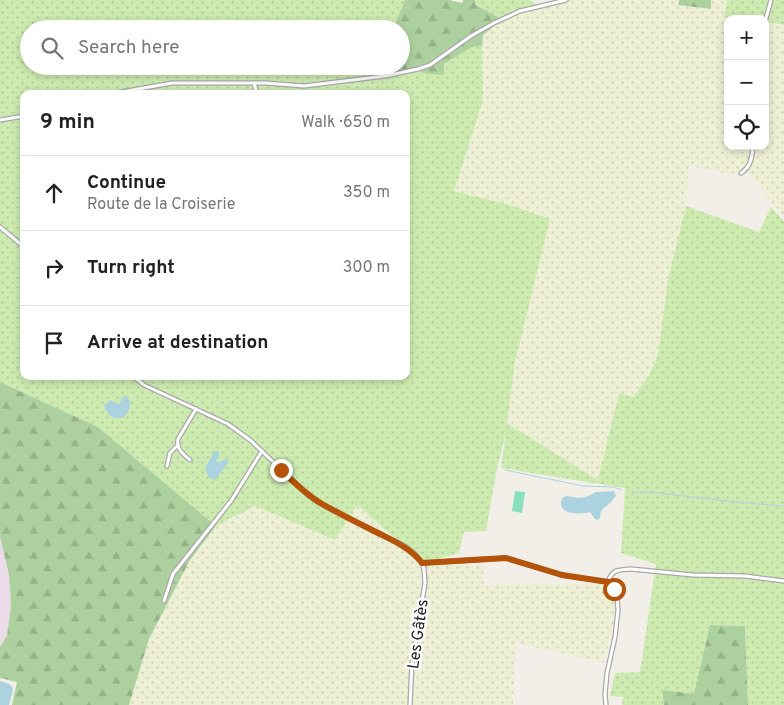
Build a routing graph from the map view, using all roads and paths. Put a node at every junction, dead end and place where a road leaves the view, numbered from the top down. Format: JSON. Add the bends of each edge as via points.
{"nodes":[{"id":1,"x":566,"y":0,"type":"edge"},
{"id":2,"x":771,"y":0,"type":"edge"},
{"id":3,"x":767,"y":15,"type":"edge"},
{"id":4,"x":410,"y":71,"type":"edge"},
{"id":5,"x":390,"y":75,"type":"edge"},
{"id":6,"x":254,"y":83,"type":"junction"},
{"id":7,"x":133,"y":90,"type":"edge"},
{"id":8,"x":256,"y":90,"type":"edge"},
{"id":9,"x":20,"y":117,"type":"edge"},
{"id":10,"x":0,"y":120,"type":"edge"},
{"id":11,"x":753,"y":150,"type":"edge"},
{"id":12,"x":741,"y":173,"type":"dead end"},
{"id":13,"x":0,"y":227,"type":"edge"},
{"id":14,"x":20,"y":244,"type":"edge"},
{"id":15,"x":138,"y":380,"type":"edge"},
{"id":16,"x":196,"y":409,"type":"junction"},
{"id":17,"x":177,"y":446,"type":"junction"},
{"id":18,"x":262,"y":451,"type":"junction"},
{"id":19,"x":190,"y":460,"type":"dead end"},
{"id":20,"x":167,"y":466,"type":"dead end"},
{"id":21,"x":422,"y":563,"type":"junction"},
{"id":22,"x":784,"y":581,"type":"edge"},
{"id":23,"x":608,"y":582,"type":"junction"},
{"id":24,"x":164,"y":601,"type":"dead end"},
{"id":25,"x":410,"y":705,"type":"edge"},
{"id":26,"x":606,"y":705,"type":"edge"}],
"edges":[{"from":1,"to":4,"type":"street","via":[[520,11],[497,21],[430,65]]},
{"from":2,"to":3,"type":"street"},
{"from":5,"to":6,"type":"street","via":[[304,86]]},
{"from":6,"to":7,"type":"street","via":[[172,83]]},
{"from":6,"to":8,"type":"street"},
{"from":9,"to":10,"type":"street"},
{"from":11,"to":12,"type":"street","via":[[751,161]]},
{"from":13,"to":14,"type":"street"},
{"from":15,"to":16,"type":"street"},
{"from":16,"to":17,"type":"street"},
{"from":16,"to":18,"type":"street","via":[[238,430]]},
{"from":17,"to":19,"type":"street"},
{"from":17,"to":20,"type":"street","via":[[170,453]]},
{"from":18,"to":21,"type":"street","via":[[308,496],[406,547]]},
{"from":18,"to":24,"type":"street","via":[[231,501],[173,574]]},
{"from":21,"to":23,"type":"street","via":[[506,558],[562,575]]},
{"from":21,"to":25,"type":"street","name":"Les Gâtès","via":[[425,583],[412,663]]},
{"from":22,"to":23,"type":"street","via":[[631,569],[613,572]]},
{"from":23,"to":26,"type":"street","via":[[617,596],[618,610],[607,673]]}]}
